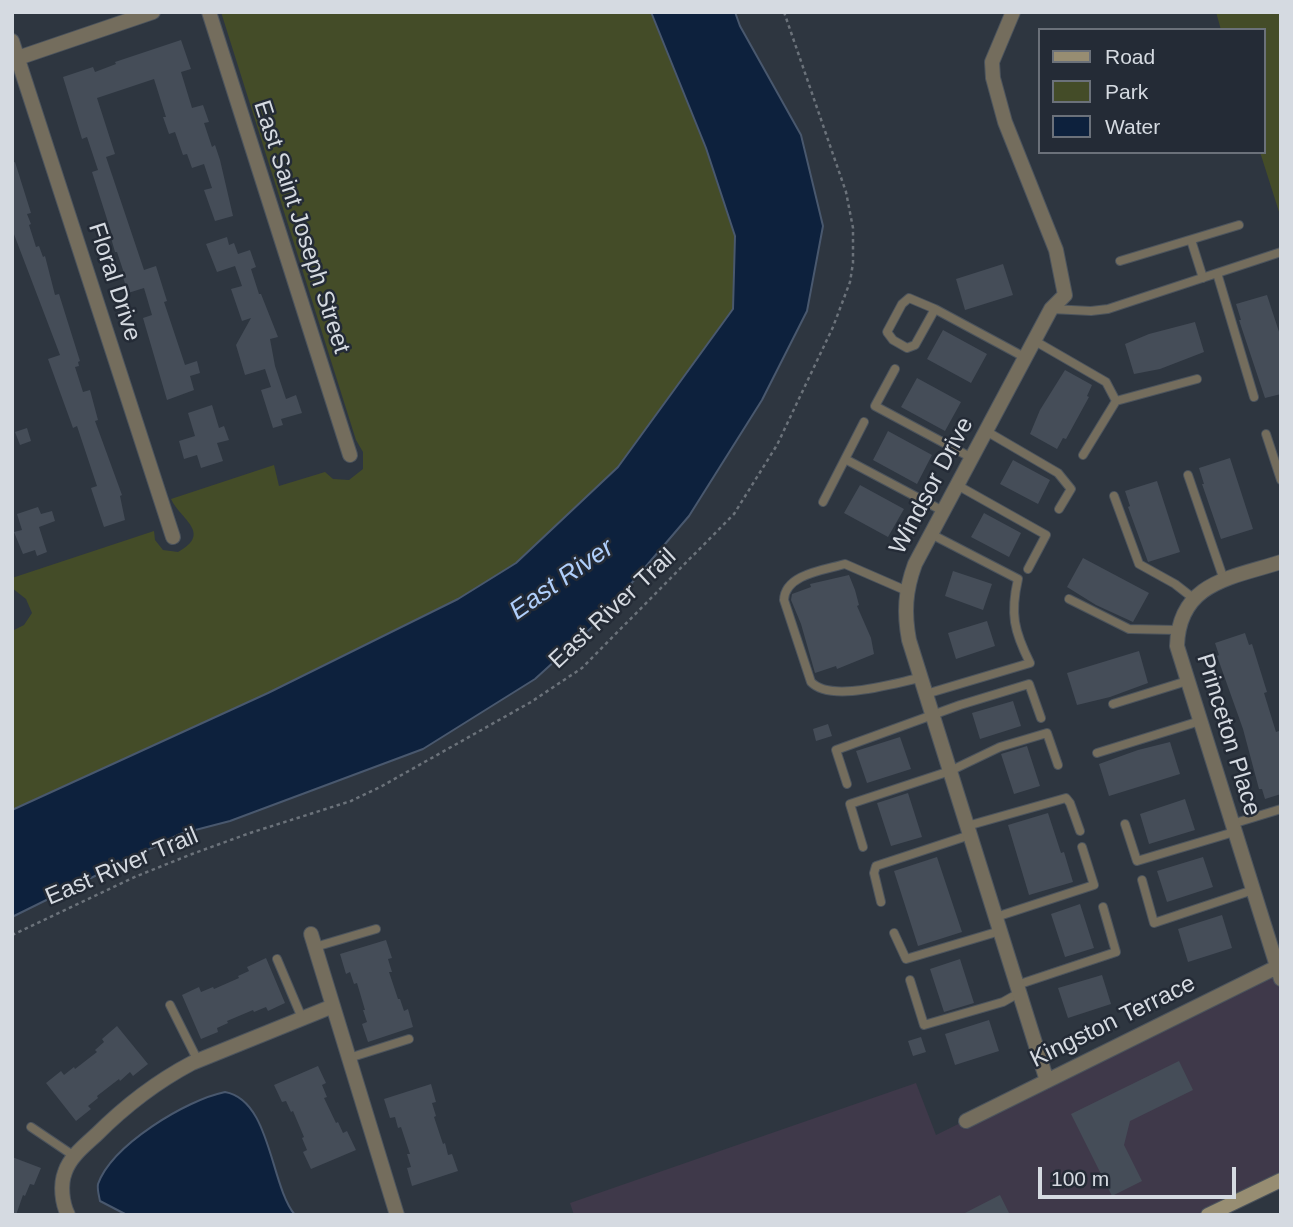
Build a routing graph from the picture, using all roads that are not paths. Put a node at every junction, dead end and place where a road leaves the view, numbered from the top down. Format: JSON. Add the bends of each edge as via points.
{"nodes":[{"id":1,"x":153,"y":12,"type":"edge"},
{"id":2,"x":209,"y":12,"type":"edge"},
{"id":3,"x":1013,"y":12,"type":"edge"},
{"id":4,"x":12,"y":41,"type":"edge"},
{"id":5,"x":15,"y":59,"type":"edge"},
{"id":6,"x":1239,"y":225,"type":"dead end"},
{"id":7,"x":1191,"y":240,"type":"junction"},
{"id":8,"x":1281,"y":252,"type":"edge"},
{"id":9,"x":1119,"y":261,"type":"dead end"},
{"id":10,"x":1217,"y":273,"type":"junction"},
{"id":11,"x":1203,"y":278,"type":"junction"},
{"id":12,"x":935,"y":309,"type":"junction"},
{"id":13,"x":1051,"y":309,"type":"junction"},
{"id":14,"x":1035,"y":341,"type":"junction"},
{"id":15,"x":1026,"y":358,"type":"junction"},
{"id":16,"x":895,"y":369,"type":"dead end"},
{"id":17,"x":1197,"y":379,"type":"dead end"},
{"id":18,"x":1254,"y":397,"type":"dead end"},
{"id":19,"x":1116,"y":401,"type":"junction"},
{"id":20,"x":864,"y":422,"type":"dead end"},
{"id":21,"x":986,"y":431,"type":"junction"},
{"id":22,"x":1266,"y":434,"type":"dead end"},
{"id":23,"x":350,"y":455,"type":"dead end"},
{"id":24,"x":1083,"y":455,"type":"dead end"},
{"id":25,"x":972,"y":458,"type":"junction"},
{"id":26,"x":845,"y":459,"type":"junction"},
{"id":27,"x":1188,"y":475,"type":"dead end"},
{"id":28,"x":1281,"y":480,"type":"edge"},
{"id":29,"x":957,"y":485,"type":"junction"},
{"id":30,"x":1114,"y":496,"type":"dead end"},
{"id":31,"x":823,"y":502,"type":"dead end"},
{"id":32,"x":1059,"y":509,"type":"dead end"},
{"id":33,"x":943,"y":511,"type":"junction"},
{"id":34,"x":931,"y":534,"type":"junction"},
{"id":35,"x":173,"y":537,"type":"dead end"},
{"id":36,"x":1281,"y":562,"type":"edge"},
{"id":37,"x":1028,"y":569,"type":"dead end"},
{"id":38,"x":1224,"y":580,"type":"junction"},
{"id":39,"x":907,"y":591,"type":"junction"},
{"id":40,"x":1193,"y":598,"type":"junction"},
{"id":41,"x":1069,"y":599,"type":"dead end"},
{"id":42,"x":1177,"y":629,"type":"junction"},
{"id":43,"x":920,"y":678,"type":"junction"},
{"id":44,"x":1187,"y":681,"type":"junction"},
{"id":45,"x":926,"y":694,"type":"junction"},
{"id":46,"x":1113,"y":704,"type":"dead end"},
{"id":47,"x":932,"y":716,"type":"junction"},
{"id":48,"x":1041,"y":718,"type":"dead end"},
{"id":49,"x":1200,"y":721,"type":"junction"},
{"id":50,"x":1097,"y":752,"type":"dead end"},
{"id":51,"x":1058,"y":765,"type":"dead end"},
{"id":52,"x":950,"y":771,"type":"junction"},
{"id":53,"x":847,"y":784,"type":"dead end"},
{"id":54,"x":1281,"y":809,"type":"edge"},
{"id":55,"x":1125,"y":824,"type":"dead end"},
{"id":56,"x":1233,"y":828,"type":"junction"},
{"id":57,"x":968,"y":830,"type":"junction"},
{"id":58,"x":1080,"y":831,"type":"dead end"},
{"id":59,"x":863,"y":847,"type":"dead end"},
{"id":60,"x":1082,"y":847,"type":"dead end"},
{"id":61,"x":1142,"y":880,"type":"dead end"},
{"id":62,"x":1253,"y":890,"type":"junction"},
{"id":63,"x":881,"y":902,"type":"dead end"},
{"id":64,"x":1103,"y":907,"type":"dead end"},
{"id":65,"x":998,"y":924,"type":"junction"},
{"id":66,"x":376,"y":929,"type":"dead end"},
{"id":67,"x":894,"y":933,"type":"dead end"},
{"id":68,"x":313,"y":941,"type":"joint"},
{"id":69,"x":277,"y":959,"type":"dead end"},
{"id":70,"x":1279,"y":970,"type":"edge"},
{"id":71,"x":910,"y":980,"type":"dead end"},
{"id":72,"x":1018,"y":989,"type":"junction"},
{"id":73,"x":170,"y":1005,"type":"dead end"},
{"id":74,"x":333,"y":1006,"type":"junction"},
{"id":75,"x":302,"y":1018,"type":"junction"},
{"id":76,"x":410,"y":1039,"type":"dead end"},
{"id":77,"x":349,"y":1058,"type":"junction"},
{"id":78,"x":198,"y":1060,"type":"junction"},
{"id":79,"x":1047,"y":1080,"type":"junction"},
{"id":80,"x":966,"y":1121,"type":"dead end"},
{"id":81,"x":32,"y":1127,"type":"dead end"},
{"id":82,"x":74,"y":1156,"type":"junction"},
{"id":83,"x":1281,"y":1180,"type":"edge"},
{"id":84,"x":67,"y":1214,"type":"edge"},
{"id":85,"x":397,"y":1215,"type":"edge"},
{"id":86,"x":1208,"y":1215,"type":"edge"}],
"edges":[{"from":1,"to":5,"type":"street"},
{"from":2,"to":23,"type":"street","name":"East Saint Joseph Street"},
{"from":3,"to":13,"type":"street","name":"Windsor Drive","via":[[992,62],[993,78],[1005,122],[1056,250],[1066,290]]},
{"from":4,"to":5,"type":"street","name":"Floral Drive"},
{"from":5,"to":35,"type":"street","name":"Floral Drive"},
{"from":6,"to":7,"type":"lane"},
{"from":7,"to":9,"type":"lane"},
{"from":7,"to":11,"type":"lane"},
{"from":8,"to":10,"type":"lane"},
{"from":10,"to":11,"type":"lane"},
{"from":10,"to":18,"type":"lane"},
{"from":11,"to":13,"type":"lane","via":[[1108,309]]},
{"from":12,"to":12,"type":"lane","via":[[909,298],[887,332],[889,336],[906,348],[915,345]]},
{"from":12,"to":15,"type":"lane"},
{"from":13,"to":14,"type":"street","name":"Windsor Drive"},
{"from":14,"to":15,"type":"street","name":"Windsor Drive"},
{"from":14,"to":19,"type":"lane","via":[[1107,382]]},
{"from":15,"to":21,"type":"street","name":"Windsor Drive"},
{"from":16,"to":25,"type":"lane","via":[[875,406]]},
{"from":17,"to":19,"type":"lane"},
{"from":19,"to":24,"type":"lane"},
{"from":20,"to":26,"type":"lane"},
{"from":21,"to":25,"type":"street","name":"Windsor Drive"},
{"from":21,"to":32,"type":"lane","via":[[1058,473],[1071,489]]},
{"from":22,"to":28,"type":"lane"},
{"from":25,"to":29,"type":"street","name":"Windsor Drive"},
{"from":26,"to":31,"type":"lane"},
{"from":26,"to":33,"type":"lane"},
{"from":27,"to":38,"type":"lane"},
{"from":29,"to":33,"type":"street","name":"Windsor Drive"},
{"from":29,"to":37,"type":"lane","via":[[1046,536]]},
{"from":30,"to":40,"type":"lane","via":[[1139,564]]},
{"from":33,"to":34,"type":"street","name":"Windsor Drive"},
{"from":34,"to":39,"type":"street","name":"Windsor Drive"},
{"from":34,"to":45,"type":"lane","via":[[1018,579],[1012,604],[1016,635],[1030,663]]},
{"from":36,"to":38,"type":"street"},
{"from":38,"to":40,"type":"street"},
{"from":39,"to":43,"type":"street","name":"Windsor Drive","via":[[905,621]]},
{"from":39,"to":43,"type":"lane","via":[[845,564],[797,579],[787,587],[784,600],[817,689],[841,692]]},
{"from":40,"to":42,"type":"street","name":"Princeton Place"},
{"from":41,"to":42,"type":"lane","via":[[1129,629]]},
{"from":42,"to":44,"type":"street","name":"Princeton Place"},
{"from":43,"to":45,"type":"street","name":"Windsor Drive"},
{"from":44,"to":46,"type":"lane"},
{"from":44,"to":49,"type":"street","name":"Princeton Place"},
{"from":45,"to":47,"type":"street","name":"Windsor Drive"},
{"from":47,"to":48,"type":"lane","via":[[1029,684]]},
{"from":47,"to":52,"type":"street","name":"Windsor Drive"},
{"from":47,"to":53,"type":"lane","via":[[836,750]]},
{"from":49,"to":50,"type":"lane"},
{"from":49,"to":56,"type":"street","name":"Princeton Place"},
{"from":51,"to":52,"type":"lane","via":[[1047,733],[1000,747]]},
{"from":52,"to":57,"type":"street","name":"Windsor Drive"},
{"from":52,"to":59,"type":"lane","via":[[850,804]]},
{"from":54,"to":56,"type":"lane"},
{"from":55,"to":56,"type":"lane","via":[[1138,861]]},
{"from":56,"to":62,"type":"street","name":"Princeton Place"},
{"from":57,"to":58,"type":"lane","via":[[1066,798]]},
{"from":57,"to":63,"type":"lane","via":[[876,866]]},
{"from":57,"to":65,"type":"street","name":"Windsor Drive"},
{"from":60,"to":65,"type":"lane","via":[[1094,885]]},
{"from":61,"to":62,"type":"lane","via":[[1154,923]]},
{"from":62,"to":70,"type":"street","name":"Princeton Place"},
{"from":64,"to":72,"type":"lane","via":[[1116,952]]},
{"from":65,"to":67,"type":"lane","via":[[905,959]]},
{"from":65,"to":72,"type":"street","name":"Windsor Drive"},
{"from":66,"to":68,"type":"lane"},
{"from":68,"to":74,"type":"street"},
{"from":69,"to":75,"type":"lane"},
{"from":70,"to":79,"type":"street","name":"Kingston Terrace"},
{"from":71,"to":72,"type":"lane","via":[[925,1025],[1003,1002]]},
{"from":72,"to":79,"type":"street","name":"Windsor Drive"},
{"from":73,"to":78,"type":"lane"},
{"from":74,"to":75,"type":"street"},
{"from":74,"to":77,"type":"street"},
{"from":75,"to":78,"type":"street"},
{"from":76,"to":77,"type":"lane"},
{"from":77,"to":85,"type":"street"},
{"from":78,"to":82,"type":"street","via":[[128,1104]]},
{"from":79,"to":80,"type":"street","name":"Kingston Terrace"},
{"from":81,"to":82,"type":"lane"},
{"from":82,"to":84,"type":"street","via":[[62,1193]]},
{"from":83,"to":86,"type":"street"}]}
